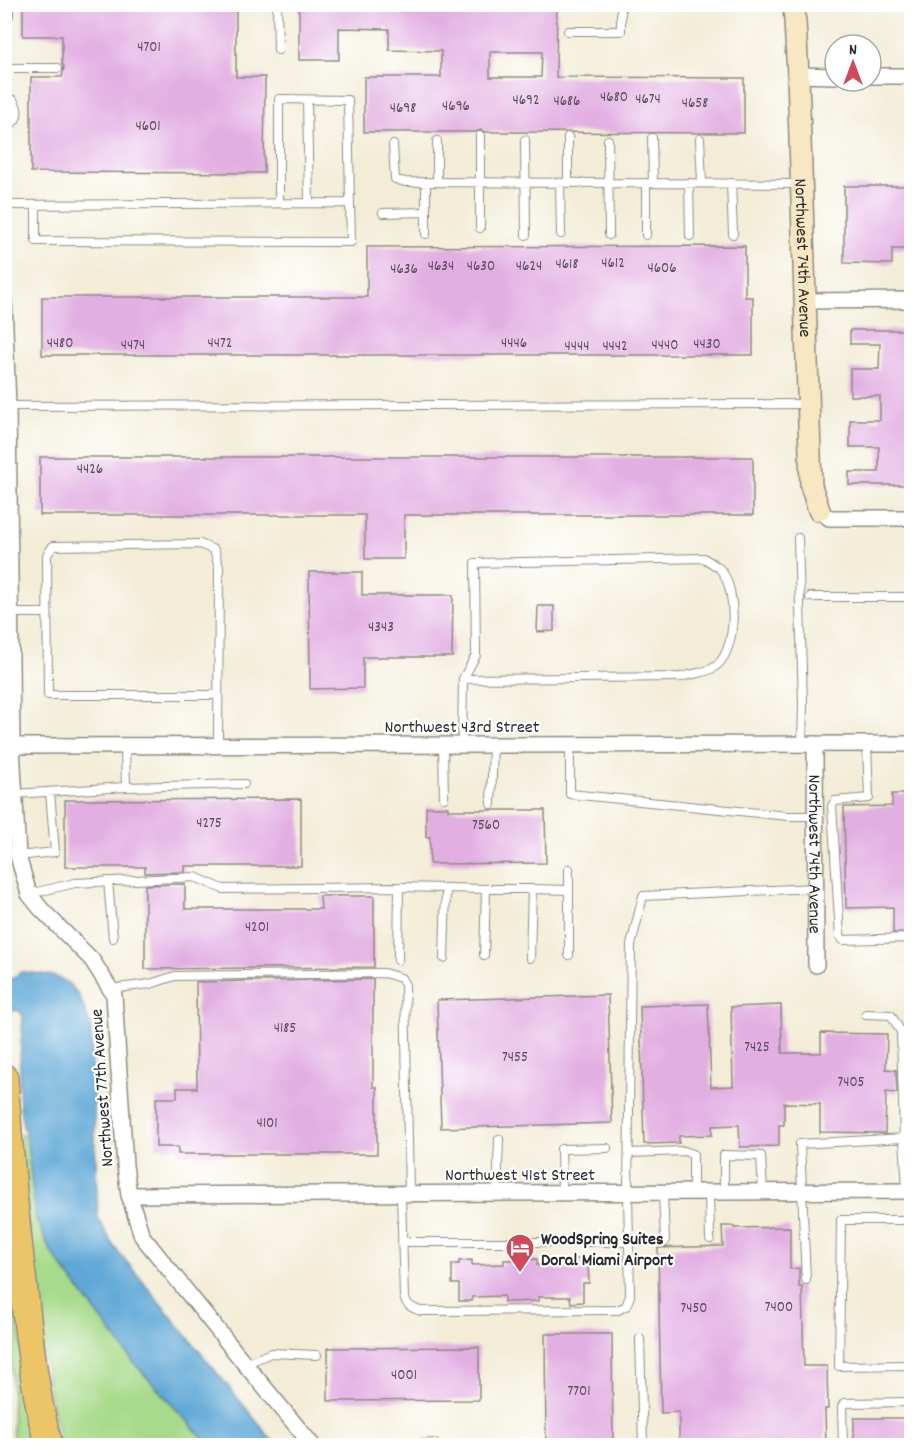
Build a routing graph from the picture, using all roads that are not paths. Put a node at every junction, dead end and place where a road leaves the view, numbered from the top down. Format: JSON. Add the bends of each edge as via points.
{"nodes":[{"id":1,"x":9,"y":4,"type":"edge"},
{"id":2,"x":277,"y":4,"type":"edge"},
{"id":3,"x":621,"y":4,"type":"edge"},
{"id":4,"x":794,"y":4,"type":"edge"},
{"id":5,"x":4,"y":16,"type":"edge"},
{"id":6,"x":568,"y":31,"type":"dead end"},
{"id":7,"x":278,"y":50,"type":"dead end"},
{"id":8,"x":4,"y":68,"type":"edge"},
{"id":9,"x":58,"y":68,"type":"dead end"},
{"id":10,"x":798,"y":75,"type":"junction"},
{"id":11,"x":823,"y":76,"type":"edge"},
{"id":12,"x":883,"y":76,"type":"edge"},
{"id":13,"x":912,"y":76,"type":"edge"},
{"id":14,"x":4,"y":98,"type":"edge"},
{"id":15,"x":307,"y":100,"type":"junction"},
{"id":16,"x":4,"y":128,"type":"edge"},
{"id":17,"x":480,"y":136,"type":"dead end"},
{"id":18,"x":568,"y":137,"type":"dead end"},
{"id":19,"x":652,"y":138,"type":"dead end"},
{"id":20,"x":700,"y":139,"type":"dead end"},
{"id":21,"x":525,"y":140,"type":"dead end"},
{"id":22,"x":608,"y":140,"type":"dead end"},
{"id":23,"x":437,"y":141,"type":"dead end"},
{"id":24,"x":393,"y":145,"type":"dead end"},
{"id":25,"x":426,"y":182,"type":"junction"},
{"id":26,"x":437,"y":182,"type":"junction"},
{"id":27,"x":481,"y":182,"type":"junction"},
{"id":28,"x":525,"y":182,"type":"junction"},
{"id":29,"x":564,"y":183,"type":"junction"},
{"id":30,"x":608,"y":183,"type":"junction"},
{"id":31,"x":650,"y":183,"type":"junction"},
{"id":32,"x":689,"y":183,"type":"junction"},
{"id":33,"x":702,"y":183,"type":"junction"},
{"id":34,"x":731,"y":183,"type":"junction"},
{"id":35,"x":801,"y":184,"type":"junction"},
{"id":36,"x":279,"y":203,"type":"junction"},
{"id":37,"x":309,"y":203,"type":"junction"},
{"id":38,"x":350,"y":203,"type":"junction"},
{"id":39,"x":4,"y":205,"type":"edge"},
{"id":40,"x":36,"y":205,"type":"junction"},
{"id":41,"x":426,"y":212,"type":"junction"},
{"id":42,"x":383,"y":213,"type":"dead end"},
{"id":43,"x":480,"y":228,"type":"dead end"},
{"id":44,"x":426,"y":234,"type":"dead end"},
{"id":45,"x":561,"y":234,"type":"dead end"},
{"id":46,"x":733,"y":234,"type":"dead end"},
{"id":47,"x":526,"y":235,"type":"dead end"},
{"id":48,"x":609,"y":235,"type":"dead end"},
{"id":49,"x":646,"y":235,"type":"dead end"},
{"id":50,"x":690,"y":236,"type":"dead end"},
{"id":51,"x":912,"y":300,"type":"edge"},
{"id":52,"x":804,"y":301,"type":"junction"},
{"id":53,"x":4,"y":302,"type":"edge"},
{"id":54,"x":808,"y":404,"type":"junction"},
{"id":55,"x":8,"y":406,"type":"junction"},
{"id":56,"x":819,"y":510,"type":"joint"},
{"id":57,"x":912,"y":518,"type":"edge"},
{"id":58,"x":798,"y":538,"type":"dead end"},
{"id":59,"x":810,"y":597,"type":"dead end"},
{"id":60,"x":912,"y":597,"type":"edge"},
{"id":61,"x":11,"y":613,"type":"junction"},
{"id":62,"x":47,"y":613,"type":"junction"},
{"id":63,"x":462,"y":679,"type":"junction"},
{"id":64,"x":218,"y":695,"type":"junction"},
{"id":65,"x":809,"y":744,"type":"junction"},
{"id":66,"x":912,"y":744,"type":"edge"},
{"id":67,"x":443,"y":745,"type":"junction"},
{"id":68,"x":462,"y":745,"type":"junction"},
{"id":69,"x":493,"y":745,"type":"junction"},
{"id":70,"x":570,"y":745,"type":"junction"},
{"id":71,"x":867,"y":745,"type":"junction"},
{"id":72,"x":12,"y":746,"type":"junction"},
{"id":73,"x":125,"y":746,"type":"junction"},
{"id":74,"x":218,"y":746,"type":"junction"},
{"id":75,"x":244,"y":784,"type":"dead end"},
{"id":76,"x":126,"y":787,"type":"junction"},
{"id":77,"x":50,"y":792,"type":"junction"},
{"id":78,"x":14,"y":794,"type":"junction"},
{"id":79,"x":444,"y":798,"type":"dead end"},
{"id":80,"x":491,"y":804,"type":"dead end"},
{"id":81,"x":815,"y":816,"type":"junction"},
{"id":82,"x":18,"y":856,"type":"junction"},
{"id":83,"x":569,"y":869,"type":"dead end"},
{"id":84,"x":108,"y":881,"type":"junction"},
{"id":85,"x":399,"y":887,"type":"junction"},
{"id":86,"x":446,"y":888,"type":"junction"},
{"id":87,"x":816,"y":888,"type":"junction"},
{"id":88,"x":486,"y":889,"type":"junction"},
{"id":89,"x":532,"y":889,"type":"junction"},
{"id":90,"x":569,"y":890,"type":"junction"},
{"id":91,"x":29,"y":894,"type":"junction"},
{"id":92,"x":113,"y":938,"type":"dead end"},
{"id":93,"x":912,"y":938,"type":"edge"},
{"id":94,"x":484,"y":955,"type":"dead end"},
{"id":95,"x":569,"y":955,"type":"dead end"},
{"id":96,"x":444,"y":958,"type":"dead end"},
{"id":97,"x":530,"y":958,"type":"dead end"},
{"id":98,"x":398,"y":960,"type":"dead end"},
{"id":99,"x":816,"y":965,"type":"dead end"},
{"id":100,"x":110,"y":989,"type":"junction"},
{"id":101,"x":866,"y":1014,"type":"dead end"},
{"id":102,"x":4,"y":1078,"type":"edge"},
{"id":103,"x":904,"y":1138,"type":"junction"},
{"id":104,"x":499,"y":1139,"type":"dead end"},
{"id":105,"x":607,"y":1148,"type":"dead end"},
{"id":106,"x":629,"y":1153,"type":"junction"},
{"id":107,"x":909,"y":1191,"type":"edge"},
{"id":108,"x":663,"y":1192,"type":"junction"},
{"id":109,"x":701,"y":1192,"type":"junction"},
{"id":110,"x":724,"y":1192,"type":"junction"},
{"id":111,"x":763,"y":1192,"type":"junction"},
{"id":112,"x":802,"y":1192,"type":"junction"},
{"id":113,"x":497,"y":1193,"type":"junction"},
{"id":114,"x":562,"y":1193,"type":"junction"},
{"id":115,"x":628,"y":1193,"type":"junction"},
{"id":116,"x":405,"y":1194,"type":"junction"},
{"id":117,"x":129,"y":1195,"type":"junction"},
{"id":118,"x":912,"y":1220,"type":"edge"},
{"id":119,"x":710,"y":1239,"type":"dead end"},
{"id":120,"x":402,"y":1242,"type":"junction"},
{"id":121,"x":629,"y":1242,"type":"junction"},
{"id":122,"x":665,"y":1242,"type":"dead end"},
{"id":123,"x":806,"y":1280,"type":"dead end"},
{"id":124,"x":640,"y":1340,"type":"dead end"},
{"id":125,"x":317,"y":1354,"type":"dead end"},
{"id":126,"x":244,"y":1364,"type":"junction"},
{"id":127,"x":912,"y":1365,"type":"edge"},
{"id":128,"x":912,"y":1402,"type":"edge"},
{"id":129,"x":434,"y":1443,"type":"dead end"},
{"id":130,"x":50,"y":1446,"type":"edge"},
{"id":131,"x":314,"y":1446,"type":"edge"},
{"id":132,"x":399,"y":1446,"type":"edge"},
{"id":133,"x":643,"y":1446,"type":"edge"},
{"id":134,"x":843,"y":1446,"type":"edge"}],
"edges":[{"from":1,"to":5,"type":"lane","via":[[9,16]]},
{"from":2,"to":7,"type":"lane"},
{"from":3,"to":6,"type":"lane","via":[[621,31]]},
{"from":4,"to":10,"type":"street","name":"Northwest 74th Avenue"},
{"from":8,"to":9,"type":"lane"},
{"from":10,"to":11,"type":"street"},
{"from":10,"to":35,"type":"street","name":"Northwest 74th Avenue"},
{"from":12,"to":13,"type":"street"},
{"from":14,"to":16,"type":"lane","via":[[13,100],[18,107],[18,118]]},
{"from":15,"to":36,"type":"lane","via":[[279,99]]},
{"from":15,"to":37,"type":"lane"},
{"from":15,"to":38,"type":"lane","via":[[348,100]]},
{"from":17,"to":27,"type":"lane"},
{"from":18,"to":29,"type":"lane"},
{"from":19,"to":31,"type":"lane"},
{"from":20,"to":33,"type":"lane"},
{"from":21,"to":28,"type":"lane"},
{"from":22,"to":30,"type":"lane"},
{"from":23,"to":26,"type":"lane"},
{"from":24,"to":25,"type":"lane","via":[[395,179]]},
{"from":25,"to":26,"type":"lane"},
{"from":25,"to":41,"type":"lane"},
{"from":26,"to":27,"type":"lane"},
{"from":27,"to":28,"type":"lane"},
{"from":27,"to":43,"type":"lane"},
{"from":28,"to":29,"type":"lane"},
{"from":28,"to":47,"type":"lane"},
{"from":29,"to":30,"type":"lane"},
{"from":29,"to":45,"type":"lane"},
{"from":30,"to":31,"type":"lane"},
{"from":30,"to":48,"type":"lane"},
{"from":31,"to":32,"type":"lane"},
{"from":31,"to":49,"type":"lane"},
{"from":32,"to":33,"type":"lane"},
{"from":32,"to":50,"type":"lane"},
{"from":33,"to":34,"type":"lane"},
{"from":34,"to":35,"type":"lane"},
{"from":34,"to":46,"type":"lane"},
{"from":35,"to":52,"type":"street","name":"Northwest 74th Avenue"},
{"from":36,"to":37,"type":"lane"},
{"from":36,"to":40,"type":"lane"},
{"from":37,"to":38,"type":"lane"},
{"from":38,"to":40,"type":"lane","via":[[351,242],[36,241]]},
{"from":39,"to":40,"type":"lane"},
{"from":41,"to":42,"type":"lane"},
{"from":41,"to":44,"type":"lane"},
{"from":51,"to":52,"type":"street"},
{"from":52,"to":54,"type":"street","name":"Northwest 74th Avenue"},
{"from":53,"to":55,"type":"street","name":"Northwest 77th Avenue"},
{"from":54,"to":55,"type":"lane"},
{"from":54,"to":56,"type":"street","name":"Northwest 74th Avenue","via":[[811,486]]},
{"from":55,"to":61,"type":"street","name":"Northwest 77th Avenue"},
{"from":56,"to":57,"type":"street","via":[[829,518]]},
{"from":58,"to":65,"type":"lane","via":[[803,704]]},
{"from":59,"to":60,"type":"lane"},
{"from":61,"to":62,"type":"lane"},
{"from":61,"to":72,"type":"street","name":"Northwest 77th Avenue"},
{"from":62,"to":64,"type":"lane","via":[[48,695]]},
{"from":62,"to":64,"type":"lane","via":[[47,555],[53,546],[200,544],[213,550],[219,567]]},
{"from":63,"to":63,"type":"lane","via":[[476,655],[475,562],[705,558],[720,569],[728,585],[731,637],[727,654],[713,669],[681,677]]},
{"from":63,"to":68,"type":"lane"},
{"from":64,"to":74,"type":"lane"},
{"from":65,"to":70,"type":"street","name":"Northwest 43rd Street"},
{"from":65,"to":71,"type":"street","name":"Northwest 43rd Street"},
{"from":65,"to":81,"type":"street","name":"Northwest 74th Avenue"},
{"from":66,"to":71,"type":"street","name":"Northwest 43rd Street"},
{"from":67,"to":68,"type":"street","name":"Northwest 43rd Street"},
{"from":67,"to":74,"type":"street","name":"Northwest 43rd Street"},
{"from":67,"to":79,"type":"lane"},
{"from":68,"to":69,"type":"street","name":"Northwest 43rd Street"},
{"from":69,"to":70,"type":"street","name":"Northwest 43rd Street"},
{"from":69,"to":80,"type":"lane"},
{"from":70,"to":81,"type":"lane","via":[[570,794]]},
{"from":71,"to":93,"type":"lane","via":[[869,798],[836,801],[831,806],[840,936],[843,940]]},
{"from":72,"to":73,"type":"street","name":"Northwest 43rd Street"},
{"from":72,"to":78,"type":"street","name":"Northwest 77th Avenue"},
{"from":73,"to":74,"type":"street","name":"Northwest 43rd Street"},
{"from":73,"to":76,"type":"lane"},
{"from":75,"to":76,"type":"lane"},
{"from":76,"to":77,"type":"lane"},
{"from":77,"to":78,"type":"lane"},
{"from":77,"to":82,"type":"lane","via":[[55,852]]},
{"from":78,"to":82,"type":"street","name":"Northwest 77th Avenue"},
{"from":81,"to":87,"type":"street","name":"Northwest 74th Avenue"},
{"from":82,"to":91,"type":"street","name":"Northwest 77th Avenue"},
{"from":83,"to":90,"type":"lane"},
{"from":84,"to":85,"type":"lane","via":[[195,878],[223,889]]},
{"from":84,"to":91,"type":"lane","via":[[75,883]]},
{"from":84,"to":92,"type":"lane"},
{"from":85,"to":86,"type":"lane"},
{"from":85,"to":98,"type":"lane"},
{"from":86,"to":88,"type":"lane"},
{"from":86,"to":96,"type":"lane"},
{"from":87,"to":99,"type":"street","name":"Northwest 74th Avenue"},
{"from":87,"to":106,"type":"lane","via":[[643,896],[631,945]]},
{"from":88,"to":89,"type":"lane"},
{"from":88,"to":94,"type":"lane"},
{"from":89,"to":90,"type":"lane"},
{"from":89,"to":97,"type":"lane"},
{"from":90,"to":95,"type":"lane"},
{"from":91,"to":100,"type":"street","name":"Northwest 77th Avenue","via":[[92,960]]},
{"from":100,"to":116,"type":"lane","via":[[175,976],[384,973],[401,978],[405,985]]},
{"from":100,"to":117,"type":"street","name":"Northwest 77th Avenue","via":[[114,995]]},
{"from":101,"to":103,"type":"lane","via":[[891,1015],[901,1032]]},
{"from":102,"to":130,"type":"highway","via":[[27,1323]]},
{"from":103,"to":107,"type":"lane"},
{"from":103,"to":112,"type":"lane","via":[[800,1144]]},
{"from":104,"to":113,"type":"lane"},
{"from":105,"to":114,"type":"lane","via":[[561,1149]]},
{"from":106,"to":109,"type":"lane","via":[[693,1154]]},
{"from":106,"to":115,"type":"lane"},
{"from":107,"to":112,"type":"street","name":"Northwest 41st Street"},
{"from":108,"to":109,"type":"street","name":"Northwest 41st Street"},
{"from":108,"to":115,"type":"street","name":"Northwest 41st Street"},
{"from":108,"to":122,"type":"lane"},
{"from":109,"to":110,"type":"street","name":"Northwest 41st Street"},
{"from":109,"to":119,"type":"lane"},
{"from":110,"to":111,"type":"street","name":"Northwest 41st Street"},
{"from":110,"to":111,"type":"lane","via":[[724,1155],[761,1156]]},
{"from":111,"to":112,"type":"street","name":"Northwest 41st Street"},
{"from":112,"to":123,"type":"lane"},
{"from":113,"to":114,"type":"street","name":"Northwest 41st Street"},
{"from":113,"to":116,"type":"street","name":"Northwest 41st Street"},
{"from":114,"to":115,"type":"street","name":"Northwest 41st Street"},
{"from":115,"to":121,"type":"lane"},
{"from":116,"to":117,"type":"street","name":"Northwest 41st Street"},
{"from":116,"to":120,"type":"lane"},
{"from":117,"to":126,"type":"street","name":"Northwest 77th Avenue","via":[[142,1236]]},
{"from":118,"to":127,"type":"lane","via":[[841,1220],[838,1366]]},
{"from":120,"to":121,"type":"lane"},
{"from":120,"to":121,"type":"lane","via":[[406,1303],[412,1308],[433,1311],[622,1309],[630,1301]]},
{"from":124,"to":133,"type":"lane"},
{"from":125,"to":126,"type":"lane","via":[[271,1353]]},
{"from":126,"to":131,"type":"street","name":"Northwest 77th Avenue"},
{"from":128,"to":134,"type":"lane","via":[[844,1403]]},
{"from":129,"to":132,"type":"lane"}]}
